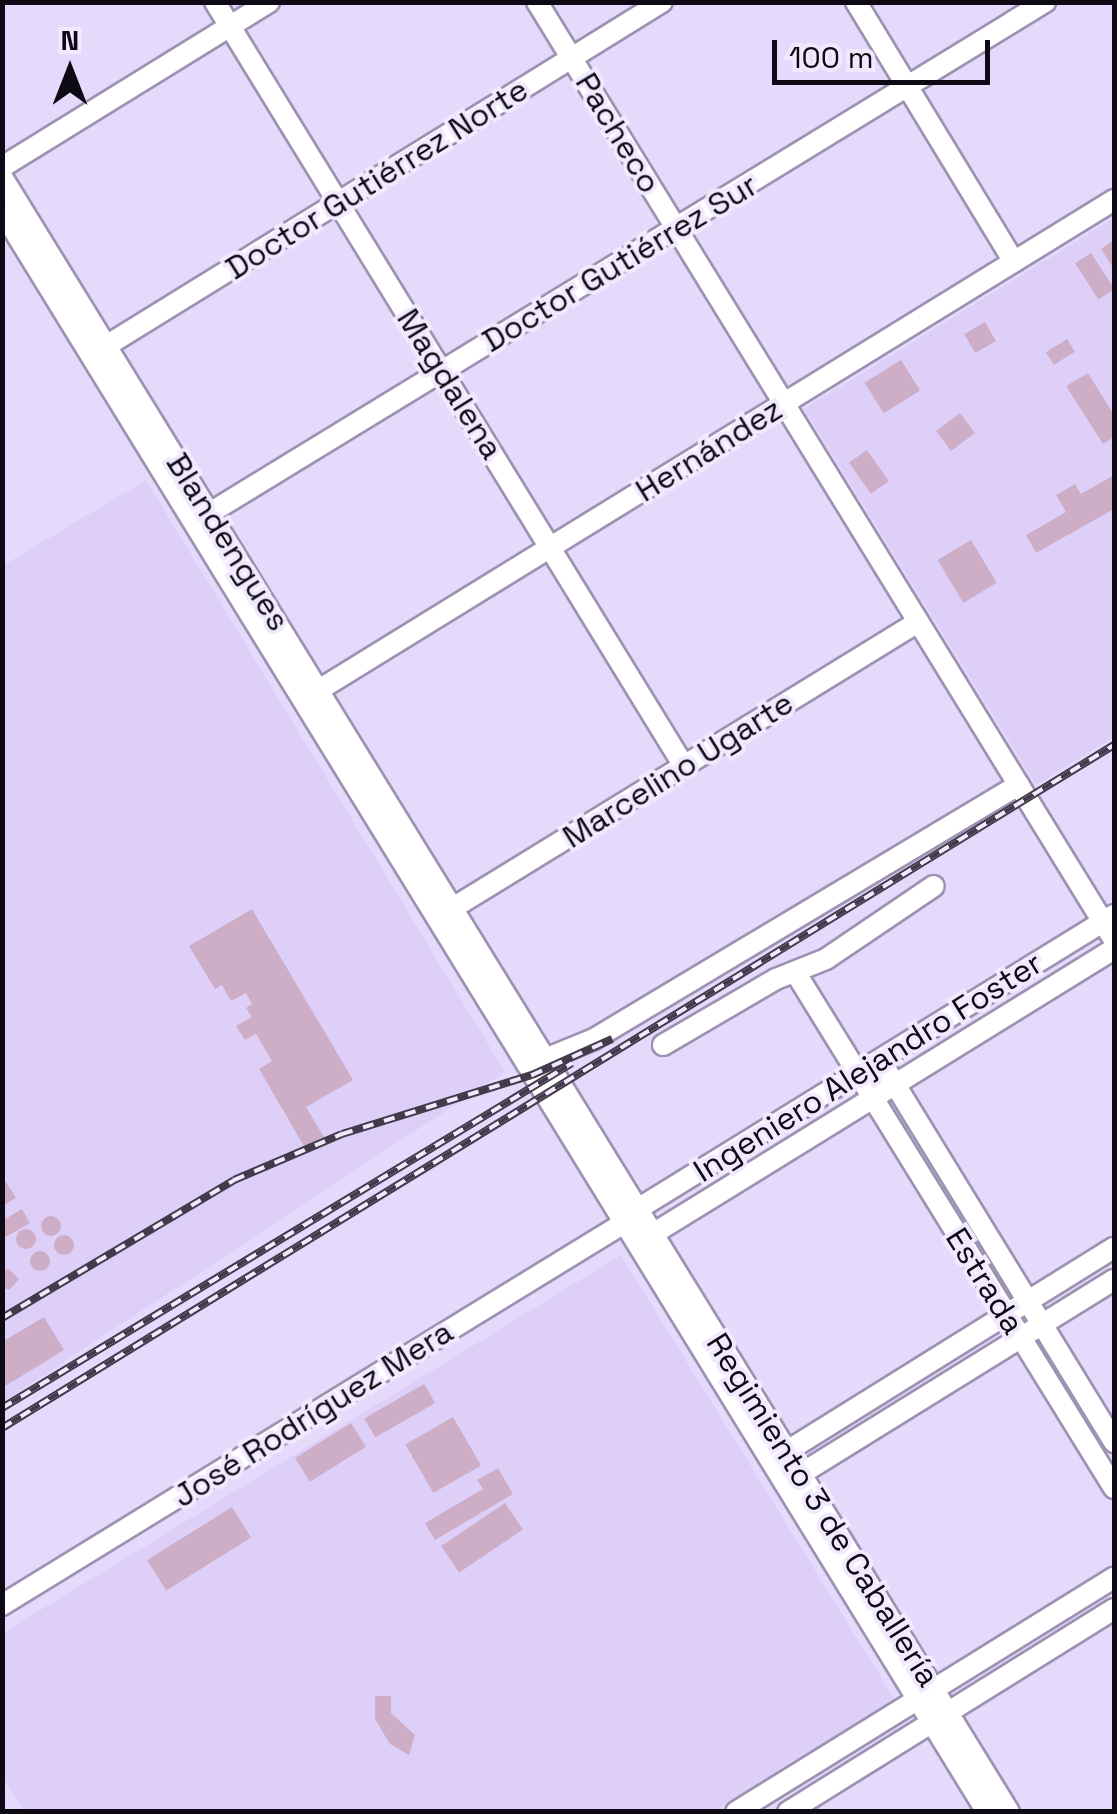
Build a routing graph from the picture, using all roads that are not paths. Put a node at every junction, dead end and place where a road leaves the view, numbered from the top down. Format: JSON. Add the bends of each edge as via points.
{"nodes":[{"id":1,"x":216,"y":2,"type":"edge"},
{"id":2,"x":269,"y":2,"type":"edge"},
{"id":3,"x":537,"y":2,"type":"edge"},
{"id":4,"x":662,"y":2,"type":"edge"},
{"id":5,"x":856,"y":2,"type":"edge"},
{"id":6,"x":1045,"y":2,"type":"edge"},
{"id":7,"x":230,"y":26,"type":"junction"},
{"id":8,"x":572,"y":58,"type":"junction"},
{"id":9,"x":908,"y":88,"type":"junction"},
{"id":10,"x":2,"y":167,"type":"edge"},
{"id":11,"x":2,"y":177,"type":"edge"},
{"id":12,"x":1114,"y":200,"type":"edge"},
{"id":13,"x":338,"y":203,"type":"junction"},
{"id":14,"x":2,"y":212,"type":"edge"},
{"id":15,"x":676,"y":229,"type":"junction"},
{"id":16,"x":1014,"y":262,"type":"junction"},
{"id":17,"x":99,"y":350,"type":"junction"},
{"id":18,"x":442,"y":372,"type":"junction"},
{"id":19,"x":783,"y":404,"type":"junction"},
{"id":20,"x":202,"y":518,"type":"junction"},
{"id":21,"x":550,"y":547,"type":"junction"},
{"id":22,"x":918,"y":622,"type":"junction"},
{"id":23,"x":311,"y":695,"type":"junction"},
{"id":24,"x":684,"y":766,"type":"junction"},
{"id":25,"x":1023,"y":792,"type":"junction"},
{"id":26,"x":934,"y":886,"type":"dead end"},
{"id":27,"x":445,"y":913,"type":"junction"},
{"id":28,"x":1111,"y":926,"type":"edge"},
{"id":29,"x":1114,"y":949,"type":"edge"},
{"id":30,"x":797,"y":975,"type":"junction"},
{"id":31,"x":663,"y":1045,"type":"dead end"},
{"id":32,"x":546,"y":1059,"type":"junction"},
{"id":33,"x":880,"y":1060,"type":"junction"},
{"id":34,"x":856,"y":1074,"type":"junction"},
{"id":35,"x":895,"y":1085,"type":"junction"},
{"id":36,"x":554,"y":1091,"type":"junction"},
{"id":37,"x":871,"y":1099,"type":"junction"},
{"id":38,"x":628,"y":1216,"type":"junction"},
{"id":39,"x":645,"y":1239,"type":"junction"},
{"id":40,"x":1114,"y":1248,"type":"edge"},
{"id":41,"x":1114,"y":1280,"type":"edge"},
{"id":42,"x":1028,"y":1302,"type":"junction"},
{"id":43,"x":1006,"y":1315,"type":"junction"},
{"id":44,"x":1042,"y":1324,"type":"junction"},
{"id":45,"x":1020,"y":1338,"type":"junction"},
{"id":46,"x":1114,"y":1442,"type":"edge"},
{"id":47,"x":779,"y":1456,"type":"junction"},
{"id":48,"x":793,"y":1479,"type":"junction"},
{"id":49,"x":1114,"y":1488,"type":"edge"},
{"id":50,"x":1114,"y":1578,"type":"edge"},
{"id":51,"x":2,"y":1605,"type":"edge"},
{"id":52,"x":1114,"y":1609,"type":"edge"},
{"id":53,"x":926,"y":1695,"type":"junction"},
{"id":54,"x":940,"y":1717,"type":"junction"},
{"id":55,"x":736,"y":1812,"type":"edge"},
{"id":56,"x":788,"y":1812,"type":"edge"},
{"id":57,"x":987,"y":1812,"type":"edge"},
{"id":58,"x":1010,"y":1812,"type":"edge"}],
"edges":[{"from":1,"to":7,"type":"street","name":"Magdalena"},
{"from":2,"to":7,"type":"street"},
{"from":3,"to":8,"type":"street","name":"Pacheco"},
{"from":4,"to":8,"type":"street","name":"Doctor Gutiérrez Norte"},
{"from":5,"to":9,"type":"street"},
{"from":6,"to":9,"type":"street","name":"Doctor Gutiérrez Sur"},
{"from":7,"to":10,"type":"street"},
{"from":7,"to":13,"type":"street","name":"Magdalena"},
{"from":8,"to":13,"type":"street","name":"Doctor Gutiérrez Norte"},
{"from":8,"to":15,"type":"street","name":"Pacheco"},
{"from":9,"to":15,"type":"street","name":"Doctor Gutiérrez Sur"},
{"from":9,"to":16,"type":"street"},
{"from":11,"to":17,"type":"street","name":"Blandengues"},
{"from":12,"to":16,"type":"street","name":"Hernández"},
{"from":13,"to":17,"type":"street","name":"Doctor Gutiérrez Norte"},
{"from":13,"to":18,"type":"street","name":"Magdalena"},
{"from":14,"to":17,"type":"street","name":"Blandengues"},
{"from":15,"to":18,"type":"street","name":"Doctor Gutiérrez Sur"},
{"from":15,"to":19,"type":"street","name":"Pacheco"},
{"from":16,"to":19,"type":"street","name":"Hernández"},
{"from":17,"to":20,"type":"street","name":"Blandengues"},
{"from":18,"to":20,"type":"street","name":"Doctor Gutiérrez Sur"},
{"from":18,"to":21,"type":"street","name":"Magdalena"},
{"from":19,"to":21,"type":"street","name":"Hernández"},
{"from":19,"to":22,"type":"street","name":"Pacheco"},
{"from":20,"to":23,"type":"street","name":"Blandengues"},
{"from":21,"to":23,"type":"street","name":"Hernández"},
{"from":21,"to":24,"type":"street","name":"Magdalena"},
{"from":22,"to":24,"type":"street","name":"Marcelino Ugarte"},
{"from":22,"to":25,"type":"street","name":"Pacheco"},
{"from":23,"to":27,"type":"street","name":"Blandengues"},
{"from":24,"to":27,"type":"street","name":"Marcelino Ugarte"},
{"from":25,"to":28,"type":"street","name":"Pacheco"},
{"from":25,"to":32,"type":"street","via":[[594,1039]]},
{"from":26,"to":30,"type":"street"},
{"from":27,"to":32,"type":"street"},
{"from":27,"to":36,"type":"street"},
{"from":28,"to":33,"type":"street","name":"Ingeniero Alejandro Foster"},
{"from":29,"to":35,"type":"street","name":"Ingeniero Alejandro Foster"},
{"from":30,"to":31,"type":"street","via":[[776,978]]},
{"from":30,"to":34,"type":"street","name":"Estrada"},
{"from":32,"to":36,"type":"street"},
{"from":33,"to":34,"type":"street","name":"Ingeniero Alejandro Foster"},
{"from":33,"to":35,"type":"street","name":"Estrada"},
{"from":34,"to":37,"type":"street","name":"Estrada"},
{"from":34,"to":38,"type":"street","name":"Ingeniero Alejandro Foster"},
{"from":35,"to":37,"type":"street","name":"Ingeniero Alejandro Foster"},
{"from":35,"to":42,"type":"street","name":"Estrada"},
{"from":36,"to":38,"type":"street","name":"Regimiento 3 de Caballería"},
{"from":37,"to":39,"type":"street","name":"Ingeniero Alejandro Foster"},
{"from":37,"to":43,"type":"street","name":"Estrada"},
{"from":38,"to":39,"type":"street","name":"Regimiento 3 de Caballería"},
{"from":38,"to":51,"type":"street","name":"José Rodríguez Mera"},
{"from":39,"to":47,"type":"street","name":"Regimiento 3 de Caballería"},
{"from":40,"to":42,"type":"street"},
{"from":41,"to":44,"type":"street"},
{"from":42,"to":43,"type":"street"},
{"from":42,"to":44,"type":"street","name":"Estrada"},
{"from":43,"to":45,"type":"street","name":"Estrada"},
{"from":43,"to":47,"type":"street"},
{"from":44,"to":45,"type":"street"},
{"from":44,"to":46,"type":"street","name":"Estrada"},
{"from":45,"to":48,"type":"street"},
{"from":45,"to":49,"type":"street","name":"Estrada"},
{"from":47,"to":48,"type":"street","name":"Regimiento 3 de Caballería"},
{"from":48,"to":53,"type":"street","name":"Regimiento 3 de Caballería"},
{"from":50,"to":53,"type":"street"},
{"from":52,"to":54,"type":"street"},
{"from":53,"to":54,"type":"street","name":"Regimiento 3 de Caballería"},
{"from":53,"to":55,"type":"street"},
{"from":54,"to":56,"type":"street"},
{"from":54,"to":57,"type":"street","name":"Regimiento 3 de Caballería"},
{"from":54,"to":58,"type":"street","name":"Regimiento 3 de Caballería"}]}
